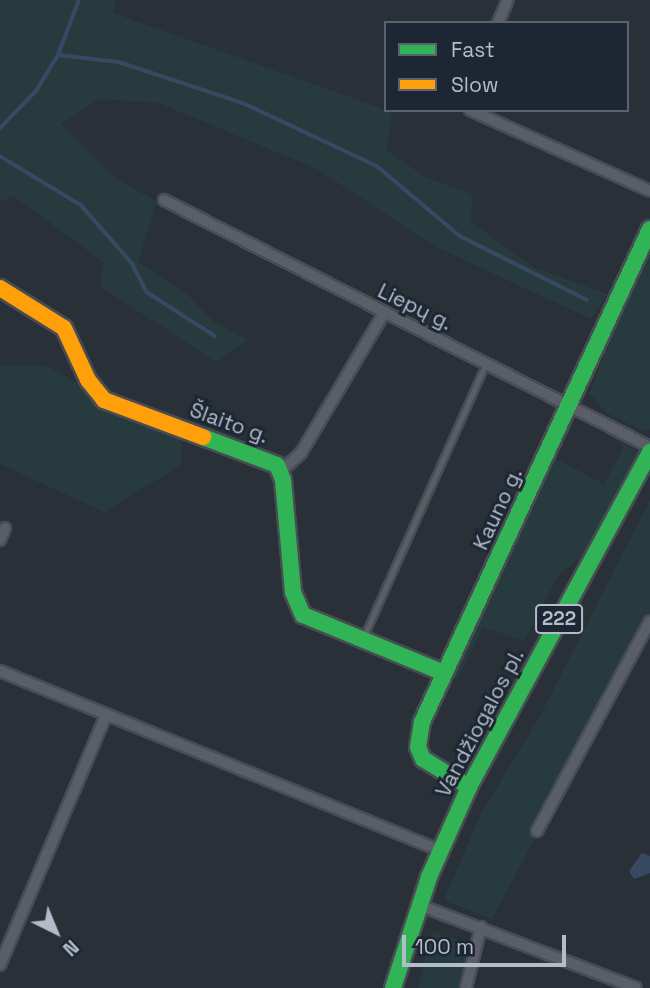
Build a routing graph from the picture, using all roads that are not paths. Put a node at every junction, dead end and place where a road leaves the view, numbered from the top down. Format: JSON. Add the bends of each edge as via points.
{"nodes":[{"id":1,"x":508,"y":0,"type":"edge"},
{"id":2,"x":499,"y":21,"type":"edge"},
{"id":3,"x":474,"y":112,"type":"edge"},
{"id":4,"x":650,"y":191,"type":"edge"},
{"id":5,"x":164,"y":200,"type":"dead end"},
{"id":6,"x":650,"y":229,"type":"edge"},
{"id":7,"x":0,"y":288,"type":"edge"},
{"id":8,"x":384,"y":313,"type":"junction"},
{"id":9,"x":486,"y":363,"type":"junction"},
{"id":10,"x":572,"y":405,"type":"junction"},
{"id":11,"x":650,"y":449,"type":"edge"},
{"id":12,"x":281,"y":471,"type":"junction"},
{"id":13,"x":5,"y":528,"type":"dead end"},
{"id":14,"x":0,"y":540,"type":"edge"},
{"id":15,"x":650,"y":621,"type":"edge"},
{"id":16,"x":362,"y":641,"type":"junction"},
{"id":17,"x":0,"y":671,"type":"edge"},
{"id":18,"x":444,"y":673,"type":"junction"},
{"id":19,"x":107,"y":715,"type":"junction"},
{"id":20,"x":469,"y":787,"type":"junction"},
{"id":21,"x":537,"y":831,"type":"dead end"},
{"id":22,"x":440,"y":851,"type":"junction"},
{"id":23,"x":419,"y":905,"type":"junction"},
{"id":24,"x":481,"y":927,"type":"junction"},
{"id":25,"x":0,"y":965,"type":"edge"},
{"id":26,"x":392,"y":986,"type":"edge"},
{"id":27,"x":466,"y":988,"type":"edge"},
{"id":28,"x":636,"y":988,"type":"edge"}],
"edges":[{"from":1,"to":2,"type":"street"},
{"from":3,"to":4,"type":"street"},
{"from":5,"to":8,"type":"street","name":"Liepų g."},
{"from":6,"to":10,"type":"street","name":"Kauno g."},
{"from":7,"to":12,"type":"street","name":"Šlaito g.","via":[[64,328],[104,400],[261,456]]},
{"from":8,"to":9,"type":"street","name":"Liepų g."},
{"from":8,"to":12,"type":"street","via":[[301,453]]},
{"from":9,"to":10,"type":"street","name":"Liepų g."},
{"from":9,"to":16,"type":"lane"},
{"from":10,"to":11,"type":"street","name":"Liepų g."},
{"from":10,"to":18,"type":"street","name":"Kauno g."},
{"from":11,"to":20,"type":"street","name":"Vandžiogalos pl.","number":"222"},
{"from":12,"to":16,"type":"street","name":"Šlaito g.","via":[[295,604],[309,620]]},
{"from":13,"to":14,"type":"street"},
{"from":15,"to":21,"type":"street"},
{"from":16,"to":18,"type":"street","name":"Šlaito g."},
{"from":17,"to":19,"type":"street"},
{"from":18,"to":20,"type":"street","name":"Kauno g.","via":[[422,722],[418,747],[430,764]]},
{"from":19,"to":22,"type":"street"},
{"from":19,"to":25,"type":"street"},
{"from":20,"to":22,"type":"street","name":"Vandžiogalos pl.","number":"222"},
{"from":22,"to":23,"type":"street","name":"Vandžiogalos pl.","number":"222"},
{"from":23,"to":24,"type":"street"},
{"from":23,"to":26,"type":"street","name":"Vandžiogalos pl.","number":"222"},
{"from":24,"to":27,"type":"street"},
{"from":24,"to":28,"type":"street"}]}
